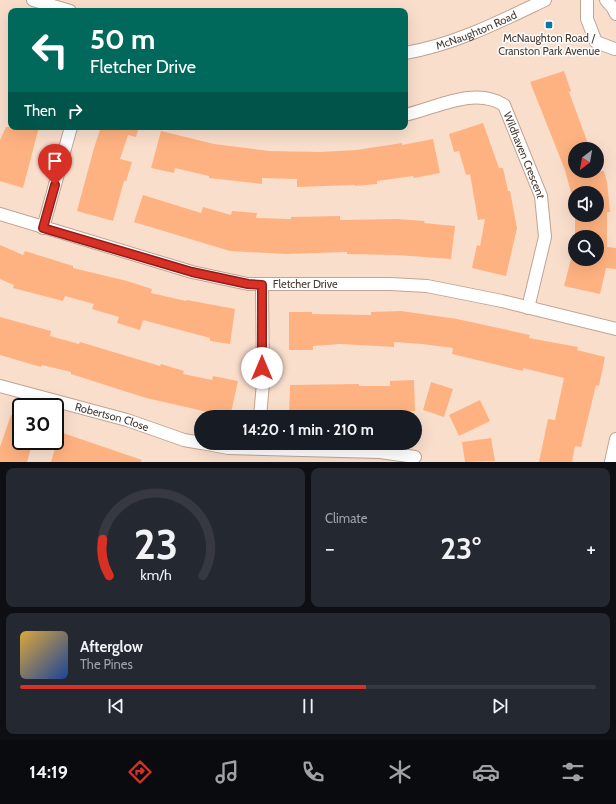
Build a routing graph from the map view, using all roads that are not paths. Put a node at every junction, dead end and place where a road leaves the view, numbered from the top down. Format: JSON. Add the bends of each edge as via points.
{"nodes":[{"id":1,"x":33,"y":0,"type":"edge"},
{"id":2,"x":545,"y":0,"type":"edge"},
{"id":3,"x":587,"y":0,"type":"edge"},
{"id":4,"x":606,"y":0,"type":"edge"},
{"id":5,"x":60,"y":8,"type":"edge"},
{"id":6,"x":616,"y":14,"type":"edge"},
{"id":7,"x":616,"y":49,"type":"edge"},
{"id":8,"x":408,"y":52,"type":"edge"},
{"id":9,"x":408,"y":114,"type":"edge"},
{"id":10,"x":70,"y":130,"type":"edge"},
{"id":11,"x":0,"y":214,"type":"edge"},
{"id":12,"x":43,"y":228,"type":"junction"},
{"id":13,"x":262,"y":285,"type":"junction"},
{"id":14,"x":528,"y":308,"type":"junction"},
{"id":15,"x":616,"y":329,"type":"edge"},
{"id":16,"x":0,"y":386,"type":"edge"},
{"id":17,"x":261,"y":410,"type":"edge"},
{"id":18,"x":616,"y":439,"type":"edge"},
{"id":19,"x":194,"y":442,"type":"edge"},
{"id":20,"x":345,"y":450,"type":"edge"},
{"id":21,"x":415,"y":457,"type":"dead end"},
{"id":22,"x":611,"y":462,"type":"edge"}],
"edges":[{"from":1,"to":5,"type":"street"},
{"from":2,"to":8,"type":"street","name":"McNaughton Road","via":[[462,36]]},
{"from":3,"to":7,"type":"street","via":[[587,19],[596,42]]},
{"from":4,"to":6,"type":"street"},
{"from":9,"to":14,"type":"street","name":"Wildhaven Crescent","via":[[485,97],[504,105],[540,196],[545,236]]},
{"from":10,"to":12,"type":"street"},
{"from":11,"to":12,"type":"street","name":"Fletcher Drive"},
{"from":12,"to":13,"type":"street","name":"Fletcher Drive","via":[[192,272]]},
{"from":13,"to":14,"type":"street","name":"Fletcher Drive","via":[[427,286]]},
{"from":13,"to":17,"type":"street","via":[[263,382]]},
{"from":14,"to":15,"type":"street","name":"Fletcher Drive"},
{"from":16,"to":19,"type":"street","name":"Robertson Close","via":[[127,420]]},
{"from":18,"to":22,"type":"street"},
{"from":20,"to":21,"type":"street","name":"Robertson Close"}]}
